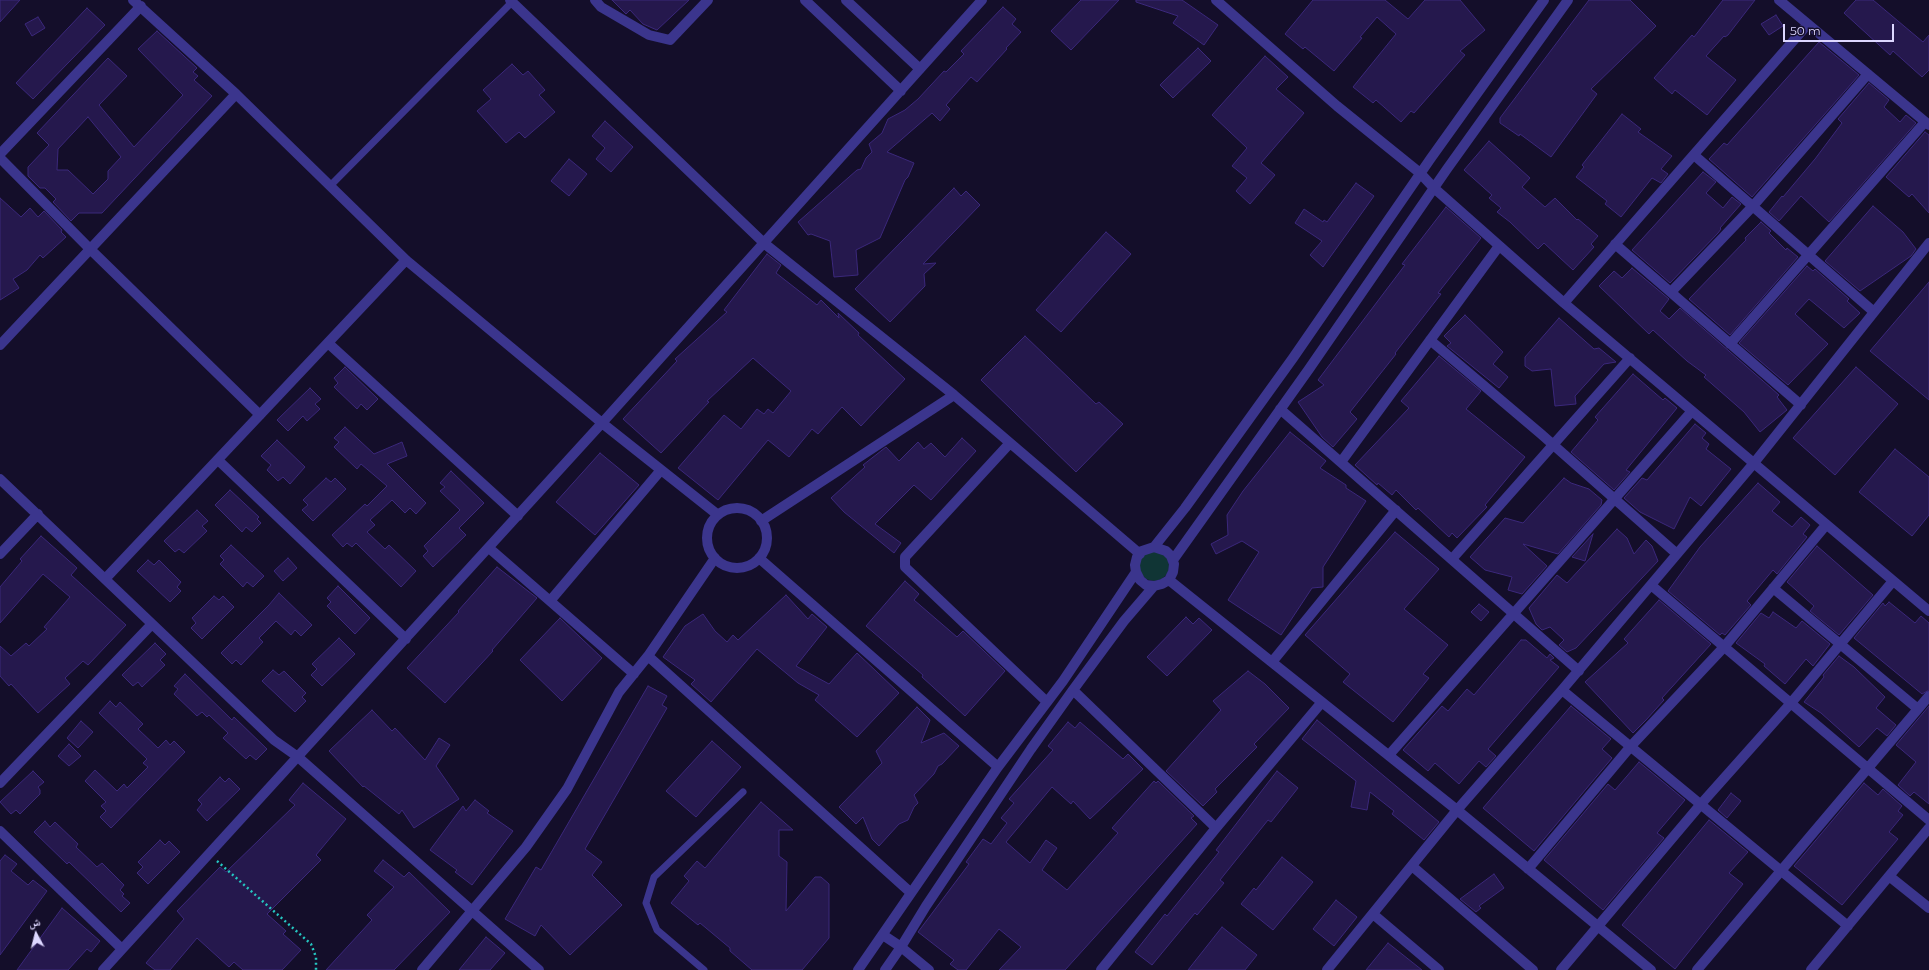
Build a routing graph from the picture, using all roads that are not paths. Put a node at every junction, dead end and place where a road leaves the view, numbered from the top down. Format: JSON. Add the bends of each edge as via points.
{"nodes":[{"id":1,"x":595,"y":0,"type":"edge"},
{"id":2,"x":708,"y":0,"type":"edge"},
{"id":3,"x":805,"y":0,"type":"edge"},
{"id":4,"x":846,"y":0,"type":"edge"},
{"id":5,"x":982,"y":0,"type":"edge"},
{"id":6,"x":1216,"y":0,"type":"edge"},
{"id":7,"x":1544,"y":0,"type":"edge"},
{"id":8,"x":1568,"y":0,"type":"edge"},
{"id":9,"x":1779,"y":0,"type":"edge"},
{"id":10,"x":511,"y":1,"type":"edge"},
{"id":11,"x":137,"y":3,"type":"edge"},
{"id":12,"x":1808,"y":24,"type":"junction"},
{"id":13,"x":920,"y":69,"type":"junction"},
{"id":14,"x":1868,"y":74,"type":"junction"},
{"id":15,"x":901,"y":91,"type":"junction"},
{"id":16,"x":236,"y":94,"type":"junction"},
{"id":17,"x":1927,"y":124,"type":"edge"},
{"id":18,"x":0,"y":154,"type":"edge"},
{"id":19,"x":1694,"y":154,"type":"junction"},
{"id":20,"x":0,"y":158,"type":"edge"},
{"id":21,"x":1420,"y":174,"type":"junction"},
{"id":22,"x":330,"y":186,"type":"junction"},
{"id":23,"x":1434,"y":188,"type":"junction"},
{"id":24,"x":1753,"y":206,"type":"junction"},
{"id":25,"x":1929,"y":243,"type":"edge"},
{"id":26,"x":765,"y":244,"type":"junction"},
{"id":27,"x":1615,"y":244,"type":"junction"},
{"id":28,"x":1499,"y":246,"type":"junction"},
{"id":29,"x":90,"y":249,"type":"junction"},
{"id":30,"x":1809,"y":255,"type":"junction"},
{"id":31,"x":406,"y":260,"type":"junction"},
{"id":32,"x":1671,"y":292,"type":"junction"},
{"id":33,"x":1564,"y":303,"type":"junction"},
{"id":34,"x":1874,"y":312,"type":"junction"},
{"id":35,"x":1430,"y":340,"type":"junction"},
{"id":36,"x":328,"y":343,"type":"junction"},
{"id":37,"x":1730,"y":344,"type":"junction"},
{"id":38,"x":0,"y":345,"type":"edge"},
{"id":39,"x":1630,"y":358,"type":"junction"},
{"id":40,"x":954,"y":395,"type":"junction"},
{"id":41,"x":1801,"y":405,"type":"junction"},
{"id":42,"x":1280,"y":409,"type":"junction"},
{"id":43,"x":1692,"y":411,"type":"junction"},
{"id":44,"x":260,"y":415,"type":"junction"},
{"id":45,"x":602,"y":423,"type":"junction"},
{"id":46,"x":1010,"y":443,"type":"junction"},
{"id":47,"x":1554,"y":444,"type":"junction"},
{"id":48,"x":218,"y":460,"type":"junction"},
{"id":49,"x":1341,"y":462,"type":"junction"},
{"id":50,"x":1754,"y":463,"type":"junction"},
{"id":51,"x":661,"y":470,"type":"junction"},
{"id":52,"x":0,"y":479,"type":"edge"},
{"id":53,"x":1614,"y":498,"type":"junction"},
{"id":54,"x":1396,"y":510,"type":"junction"},
{"id":55,"x":38,"y":514,"type":"junction"},
{"id":56,"x":718,"y":515,"type":"junction"},
{"id":57,"x":518,"y":516,"type":"junction"},
{"id":58,"x":761,"y":521,"type":"junction"},
{"id":59,"x":1826,"y":524,"type":"junction"},
{"id":60,"x":1154,"y":547,"type":"junction"},
{"id":61,"x":489,"y":548,"type":"junction"},
{"id":62,"x":0,"y":554,"type":"edge"},
{"id":63,"x":1140,"y":554,"type":"junction"},
{"id":64,"x":1677,"y":554,"type":"junction"},
{"id":65,"x":715,"y":558,"type":"junction"},
{"id":66,"x":759,"y":558,"type":"junction"},
{"id":67,"x":1452,"y":559,"type":"junction"},
{"id":68,"x":1173,"y":560,"type":"junction"},
{"id":69,"x":1136,"y":572,"type":"junction"},
{"id":70,"x":105,"y":579,"type":"junction"},
{"id":71,"x":1169,"y":580,"type":"junction"},
{"id":72,"x":1893,"y":582,"type":"junction"},
{"id":73,"x":1652,"y":585,"type":"junction"},
{"id":74,"x":1154,"y":586,"type":"junction"},
{"id":75,"x":1773,"y":588,"type":"junction"},
{"id":76,"x":550,"y":601,"type":"junction"},
{"id":77,"x":1929,"y":611,"type":"edge"},
{"id":78,"x":1514,"y":613,"type":"junction"},
{"id":79,"x":152,"y":624,"type":"junction"},
{"id":80,"x":406,"y":639,"type":"junction"},
{"id":81,"x":1841,"y":644,"type":"junction"},
{"id":82,"x":1724,"y":646,"type":"junction"},
{"id":83,"x":648,"y":656,"type":"junction"},
{"id":84,"x":1272,"y":662,"type":"junction"},
{"id":85,"x":1579,"y":671,"type":"junction"},
{"id":86,"x":634,"y":674,"type":"junction"},
{"id":87,"x":1073,"y":690,"type":"junction"},
{"id":88,"x":1562,"y":690,"type":"junction"},
{"id":89,"x":1929,"y":696,"type":"edge"},
{"id":90,"x":1047,"y":702,"type":"junction"},
{"id":91,"x":1322,"y":702,"type":"junction"},
{"id":92,"x":1792,"y":703,"type":"junction"},
{"id":93,"x":1918,"y":709,"type":"junction"},
{"id":94,"x":1631,"y":746,"type":"junction"},
{"id":95,"x":1388,"y":755,"type":"junction"},
{"id":96,"x":298,"y":757,"type":"junction"},
{"id":97,"x":998,"y":767,"type":"junction"},
{"id":98,"x":1869,"y":768,"type":"junction"},
{"id":99,"x":0,"y":783,"type":"edge"},
{"id":100,"x":743,"y":792,"type":"dead end"},
{"id":101,"x":1701,"y":804,"type":"junction"},
{"id":102,"x":1457,"y":810,"type":"junction"},
{"id":103,"x":1929,"y":820,"type":"edge"},
{"id":104,"x":1216,"y":828,"type":"junction"},
{"id":105,"x":1929,"y":828,"type":"edge"},
{"id":106,"x":0,"y":831,"type":"edge"},
{"id":107,"x":1412,"y":866,"type":"junction"},
{"id":108,"x":1528,"y":869,"type":"junction"},
{"id":109,"x":1781,"y":870,"type":"junction"},
{"id":110,"x":1889,"y":876,"type":"junction"},
{"id":111,"x":910,"y":892,"type":"junction"},
{"id":112,"x":1929,"y":908,"type":"edge"},
{"id":113,"x":472,"y":910,"type":"junction"},
{"id":114,"x":1373,"y":914,"type":"junction"},
{"id":115,"x":1598,"y":926,"type":"junction"},
{"id":116,"x":1848,"y":926,"type":"junction"},
{"id":117,"x":883,"y":935,"type":"junction"},
{"id":118,"x":901,"y":947,"type":"junction"},
{"id":119,"x":122,"y":949,"type":"junction"},
{"id":120,"x":103,"y":970,"type":"edge"},
{"id":121,"x":422,"y":970,"type":"edge"},
{"id":122,"x":539,"y":970,"type":"edge"},
{"id":123,"x":704,"y":970,"type":"edge"},
{"id":124,"x":858,"y":970,"type":"edge"},
{"id":125,"x":885,"y":970,"type":"edge"},
{"id":126,"x":929,"y":970,"type":"edge"},
{"id":127,"x":1101,"y":970,"type":"edge"},
{"id":128,"x":1327,"y":970,"type":"edge"},
{"id":129,"x":1439,"y":970,"type":"edge"},
{"id":130,"x":1533,"y":970,"type":"edge"},
{"id":131,"x":1561,"y":970,"type":"edge"},
{"id":132,"x":1651,"y":970,"type":"edge"},
{"id":133,"x":1697,"y":970,"type":"edge"},
{"id":134,"x":1811,"y":970,"type":"edge"}],
"edges":[{"from":1,"to":2,"type":"street","via":[[601,7],[649,35],[670,40]]},
{"from":3,"to":15,"type":"street"},
{"from":4,"to":13,"type":"street"},
{"from":5,"to":13,"type":"street"},
{"from":6,"to":21,"type":"street","via":[[1337,106]]},
{"from":7,"to":21,"type":"street"},
{"from":8,"to":23,"type":"street"},
{"from":9,"to":12,"type":"street"},
{"from":10,"to":22,"type":"lane"},
{"from":10,"to":26,"type":"street"},
{"from":11,"to":16,"type":"street"},
{"from":11,"to":18,"type":"street"},
{"from":12,"to":14,"type":"street"},
{"from":12,"to":19,"type":"street"},
{"from":13,"to":15,"type":"street"},
{"from":14,"to":17,"type":"street"},
{"from":14,"to":24,"type":"street"},
{"from":15,"to":26,"type":"street"},
{"from":16,"to":22,"type":"street"},
{"from":16,"to":29,"type":"street"},
{"from":17,"to":30,"type":"street"},
{"from":19,"to":24,"type":"street"},
{"from":19,"to":27,"type":"street"},
{"from":20,"to":29,"type":"street"},
{"from":21,"to":23,"type":"street"},
{"from":21,"to":60,"type":"street","via":[[1288,364]]},
{"from":22,"to":31,"type":"street"},
{"from":23,"to":28,"type":"street"},
{"from":23,"to":42,"type":"street"},
{"from":24,"to":30,"type":"street"},
{"from":24,"to":32,"type":"street"},
{"from":25,"to":34,"type":"street"},
{"from":26,"to":40,"type":"street"},
{"from":26,"to":45,"type":"street"},
{"from":27,"to":32,"type":"street"},
{"from":27,"to":33,"type":"street"},
{"from":28,"to":33,"type":"street"},
{"from":28,"to":35,"type":"street"},
{"from":29,"to":38,"type":"street"},
{"from":29,"to":44,"type":"street"},
{"from":30,"to":34,"type":"street"},
{"from":30,"to":37,"type":"street"},
{"from":31,"to":36,"type":"street"},
{"from":31,"to":45,"type":"street"},
{"from":32,"to":37,"type":"street"},
{"from":33,"to":39,"type":"street"},
{"from":34,"to":41,"type":"street"},
{"from":35,"to":47,"type":"street"},
{"from":35,"to":49,"type":"street"},
{"from":36,"to":44,"type":"street"},
{"from":36,"to":57,"type":"street"},
{"from":37,"to":41,"type":"street"},
{"from":39,"to":43,"type":"street"},
{"from":39,"to":47,"type":"street"},
{"from":40,"to":46,"type":"street"},
{"from":40,"to":58,"type":"street"},
{"from":41,"to":50,"type":"street"},
{"from":42,"to":49,"type":"street"},
{"from":42,"to":68,"type":"street"},
{"from":43,"to":50,"type":"street"},
{"from":43,"to":53,"type":"street"},
{"from":44,"to":48,"type":"street"},
{"from":45,"to":51,"type":"street"},
{"from":45,"to":57,"type":"street"},
{"from":46,"to":63,"type":"street"},
{"from":46,"to":90,"type":"street","via":[[905,557],[906,567]]},
{"from":47,"to":53,"type":"street"},
{"from":47,"to":67,"type":"street"},
{"from":48,"to":70,"type":"street"},
{"from":48,"to":80,"type":"street"},
{"from":49,"to":54,"type":"street"},
{"from":50,"to":59,"type":"street"},
{"from":50,"to":64,"type":"street"},
{"from":51,"to":56,"type":"street"},
{"from":51,"to":76,"type":"street"},
{"from":52,"to":55,"type":"street"},
{"from":53,"to":64,"type":"street"},
{"from":53,"to":78,"type":"street"},
{"from":54,"to":67,"type":"street"},
{"from":54,"to":84,"type":"street"},
{"from":55,"to":62,"type":"street"},
{"from":55,"to":70,"type":"street"},
{"from":56,"to":58,"type":"street","via":[[742,509],[756,515]]},
{"from":56,"to":65,"type":"street","via":[[707,538]]},
{"from":57,"to":61,"type":"street"},
{"from":58,"to":66,"type":"street","via":[[767,535],[767,543]]},
{"from":59,"to":72,"type":"street"},
{"from":59,"to":75,"type":"street"},
{"from":60,"to":63,"type":"street"},
{"from":60,"to":68,"type":"street","via":[[1166,551]]},
{"from":61,"to":76,"type":"street"},
{"from":61,"to":80,"type":"street"},
{"from":63,"to":69,"type":"street","via":[[1135,565]]},
{"from":64,"to":73,"type":"street"},
{"from":65,"to":66,"type":"street","via":[[726,566],[735,568],[748,566]]},
{"from":65,"to":83,"type":"street"},
{"from":66,"to":97,"type":"street"},
{"from":67,"to":78,"type":"street"},
{"from":68,"to":71,"type":"street","via":[[1173,572]]},
{"from":69,"to":74,"type":"street","via":[[1146,585]]},
{"from":69,"to":90,"type":"street"},
{"from":70,"to":79,"type":"street"},
{"from":71,"to":74,"type":"street"},
{"from":71,"to":84,"type":"street"},
{"from":72,"to":77,"type":"street"},
{"from":72,"to":81,"type":"street"},
{"from":73,"to":82,"type":"street"},
{"from":73,"to":85,"type":"street"},
{"from":74,"to":87,"type":"street","via":[[1124,621]]},
{"from":75,"to":81,"type":"street"},
{"from":75,"to":82,"type":"street"},
{"from":76,"to":86,"type":"street"},
{"from":78,"to":85,"type":"street"},
{"from":78,"to":95,"type":"street"},
{"from":79,"to":96,"type":"street","via":[[274,740]]},
{"from":79,"to":99,"type":"street"},
{"from":80,"to":96,"type":"street"},
{"from":81,"to":92,"type":"street"},
{"from":81,"to":93,"type":"street"},
{"from":82,"to":92,"type":"street"},
{"from":82,"to":94,"type":"street"},
{"from":83,"to":86,"type":"street"},
{"from":83,"to":111,"type":"street"},
{"from":84,"to":91,"type":"street"},
{"from":85,"to":88,"type":"street"},
{"from":86,"to":113,"type":"street","via":[[619,692],[567,789],[526,847]]},
{"from":87,"to":104,"type":"street"},
{"from":87,"to":118,"type":"street","via":[[1031,749]]},
{"from":88,"to":94,"type":"street"},
{"from":88,"to":102,"type":"street"},
{"from":89,"to":93,"type":"street"},
{"from":90,"to":97,"type":"street"},
{"from":91,"to":95,"type":"street"},
{"from":91,"to":104,"type":"street"},
{"from":92,"to":98,"type":"street"},
{"from":92,"to":101,"type":"street"},
{"from":93,"to":98,"type":"street"},
{"from":94,"to":101,"type":"street"},
{"from":94,"to":108,"type":"street"},
{"from":95,"to":102,"type":"street"},
{"from":96,"to":113,"type":"street"},
{"from":96,"to":119,"type":"street"},
{"from":97,"to":111,"type":"street"},
{"from":98,"to":103,"type":"street"},
{"from":98,"to":109,"type":"street"},
{"from":100,"to":123,"type":"lane","via":[[654,877],[646,903],[657,930]]},
{"from":101,"to":109,"type":"street"},
{"from":101,"to":115,"type":"street"},
{"from":102,"to":107,"type":"street"},
{"from":102,"to":108,"type":"street"},
{"from":104,"to":127,"type":"street"},
{"from":105,"to":110,"type":"street"},
{"from":106,"to":119,"type":"street"},
{"from":107,"to":114,"type":"street"},
{"from":107,"to":130,"type":"street"},
{"from":108,"to":115,"type":"street"},
{"from":109,"to":116,"type":"street"},
{"from":109,"to":133,"type":"street"},
{"from":110,"to":112,"type":"street"},
{"from":110,"to":116,"type":"street"},
{"from":111,"to":117,"type":"street"},
{"from":113,"to":121,"type":"street"},
{"from":113,"to":122,"type":"street"},
{"from":114,"to":128,"type":"street"},
{"from":114,"to":129,"type":"street"},
{"from":115,"to":131,"type":"street"},
{"from":115,"to":132,"type":"street"},
{"from":116,"to":134,"type":"street"},
{"from":117,"to":118,"type":"street"},
{"from":117,"to":124,"type":"street"},
{"from":118,"to":125,"type":"street"},
{"from":118,"to":126,"type":"street"},
{"from":119,"to":120,"type":"street"}]}
